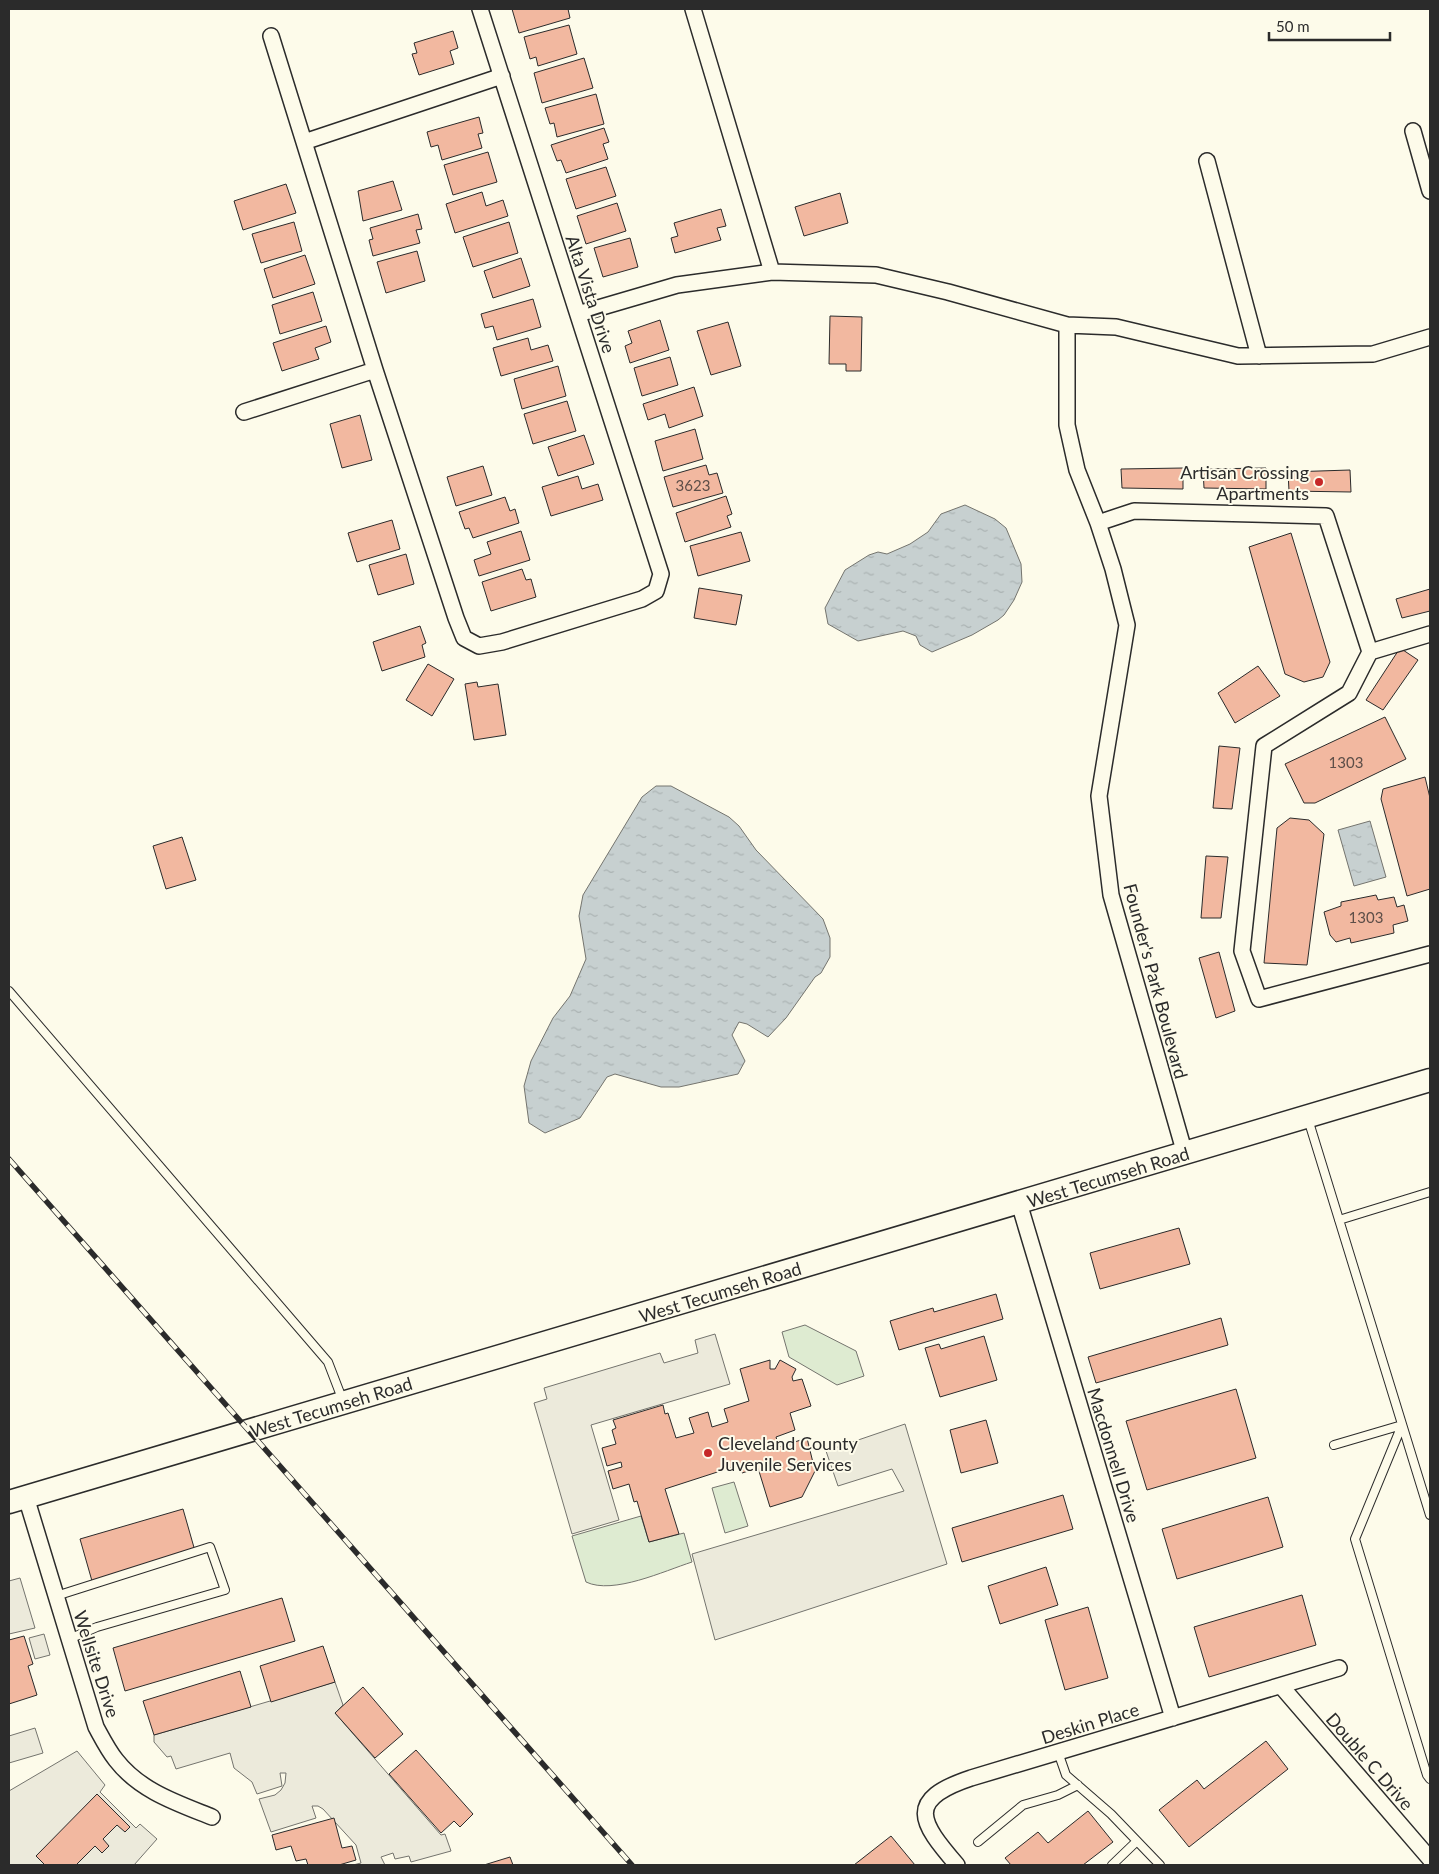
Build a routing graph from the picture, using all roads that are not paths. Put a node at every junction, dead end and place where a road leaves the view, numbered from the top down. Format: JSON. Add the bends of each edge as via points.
{"nodes":[{"id":1,"x":480,"y":9,"type":"edge"},
{"id":2,"x":693,"y":9,"type":"edge"},
{"id":3,"x":271,"y":36,"type":"dead end"},
{"id":4,"x":502,"y":76,"type":"junction"},
{"id":5,"x":1413,"y":132,"type":"dead end"},
{"id":6,"x":304,"y":142,"type":"junction"},
{"id":7,"x":1207,"y":161,"type":"dead end"},
{"id":8,"x":1430,"y":192,"type":"edge"},
{"id":9,"x":772,"y":272,"type":"junction"},
{"id":10,"x":578,"y":314,"type":"junction"},
{"id":11,"x":1067,"y":325,"type":"junction"},
{"id":12,"x":1430,"y":337,"type":"edge"},
{"id":13,"x":1259,"y":356,"type":"junction"},
{"id":14,"x":375,"y":370,"type":"junction"},
{"id":15,"x":244,"y":412,"type":"dead end"},
{"id":16,"x":1098,"y":523,"type":"junction"},
{"id":17,"x":1430,"y":634,"type":"edge"},
{"id":18,"x":1370,"y":652,"type":"junction"},
{"id":19,"x":1430,"y":954,"type":"edge"},
{"id":20,"x":9,"y":991,"type":"edge"},
{"id":21,"x":1430,"y":1080,"type":"edge"},
{"id":22,"x":1308,"y":1117,"type":"junction"},
{"id":23,"x":1185,"y":1154,"type":"junction"},
{"id":24,"x":1430,"y":1192,"type":"edge"},
{"id":25,"x":1019,"y":1203,"type":"junction"},
{"id":26,"x":1339,"y":1220,"type":"junction"},
{"id":27,"x":344,"y":1403,"type":"junction"},
{"id":28,"x":1402,"y":1424,"type":"junction"},
{"id":29,"x":1334,"y":1445,"type":"dead end"},
{"id":30,"x":17,"y":1500,"type":"edge"},
{"id":31,"x":1430,"y":1515,"type":"edge"},
{"id":32,"x":56,"y":1596,"type":"junction"},
{"id":33,"x":69,"y":1639,"type":"junction"},
{"id":34,"x":1339,"y":1668,"type":"dead end"},
{"id":35,"x":1281,"y":1686,"type":"junction"},
{"id":36,"x":1173,"y":1718,"type":"junction"},
{"id":37,"x":1058,"y":1752,"type":"junction"},
{"id":38,"x":1430,"y":1779,"type":"edge"},
{"id":39,"x":1078,"y":1785,"type":"junction"},
{"id":40,"x":212,"y":1816,"type":"dead end"},
{"id":41,"x":978,"y":1842,"type":"dead end"},
{"id":42,"x":1137,"y":1842,"type":"junction"},
{"id":43,"x":1430,"y":1859,"type":"edge"},
{"id":44,"x":957,"y":1865,"type":"edge"},
{"id":45,"x":1112,"y":1865,"type":"edge"},
{"id":46,"x":1160,"y":1865,"type":"edge"}],
"edges":[{"from":1,"to":4,"type":"street","name":"Alta Vista Drive"},
{"from":2,"to":9,"type":"street"},
{"from":3,"to":6,"type":"street"},
{"from":4,"to":6,"type":"street"},
{"from":4,"to":10,"type":"street","name":"Alta Vista Drive"},
{"from":5,"to":8,"type":"street"},
{"from":6,"to":14,"type":"street"},
{"from":7,"to":13,"type":"street"},
{"from":9,"to":10,"type":"street","via":[[677,285]]},
{"from":9,"to":11,"type":"street","via":[[876,275]]},
{"from":10,"to":14,"type":"street","name":"Alta Vista Drive","via":[[661,574],[656,591],[642,599],[502,642],[479,646],[464,638]]},
{"from":11,"to":13,"type":"street","via":[[1116,326],[1238,356]]},
{"from":11,"to":16,"type":"street","name":"Founder's Park Boulevard","via":[[1067,425],[1077,470]]},
{"from":12,"to":13,"type":"street","via":[[1373,354]]},
{"from":14,"to":15,"type":"street"},
{"from":16,"to":18,"type":"street","via":[[1134,511],[1326,516]]},
{"from":16,"to":23,"type":"street","name":"Founder's Park Boulevard","via":[[1127,625],[1099,796],[1111,895]]},
{"from":17,"to":18,"type":"street"},
{"from":18,"to":19,"type":"street","via":[[1349,693],[1264,746],[1242,951],[1258,999]]},
{"from":20,"to":27,"type":"lane","via":[[328,1362]]},
{"from":21,"to":22,"type":"main road","name":"West Tecumseh Road"},
{"from":22,"to":23,"type":"main road","name":"West Tecumseh Road"},
{"from":22,"to":26,"type":"lane"},
{"from":23,"to":25,"type":"main road","name":"West Tecumseh Road"},
{"from":24,"to":26,"type":"lane"},
{"from":25,"to":27,"type":"main road","name":"West Tecumseh Road"},
{"from":25,"to":36,"type":"street","name":"Macdonnell Drive"},
{"from":26,"to":28,"type":"lane"},
{"from":27,"to":30,"type":"main road","name":"West Tecumseh Road"},
{"from":28,"to":29,"type":"lane"},
{"from":28,"to":31,"type":"lane"},
{"from":28,"to":38,"type":"lane","via":[[1355,1539]]},
{"from":30,"to":32,"type":"street","name":"Wellsite Drive"},
{"from":32,"to":33,"type":"street","name":"Wellsite Drive"},
{"from":32,"to":33,"type":"lane","via":[[210,1547],[225,1590],[97,1627]]},
{"from":33,"to":40,"type":"street","name":"Wellsite Drive","via":[[96,1727],[116,1760],[147,1788]]},
{"from":34,"to":35,"type":"street","name":"Deskin Place"},
{"from":35,"to":36,"type":"street","name":"Deskin Place"},
{"from":35,"to":43,"type":"street","name":"Double C Drive"},
{"from":36,"to":37,"type":"street","name":"Deskin Place"},
{"from":37,"to":39,"type":"lane","via":[[1066,1775]]},
{"from":37,"to":44,"type":"street","name":"Deskin Place","via":[[952,1784],[932,1796],[927,1806],[928,1828]]},
{"from":39,"to":41,"type":"lane","via":[[1058,1795],[1023,1805]]},
{"from":39,"to":42,"type":"lane"},
{"from":42,"to":45,"type":"lane"},
{"from":42,"to":46,"type":"lane"}]}
